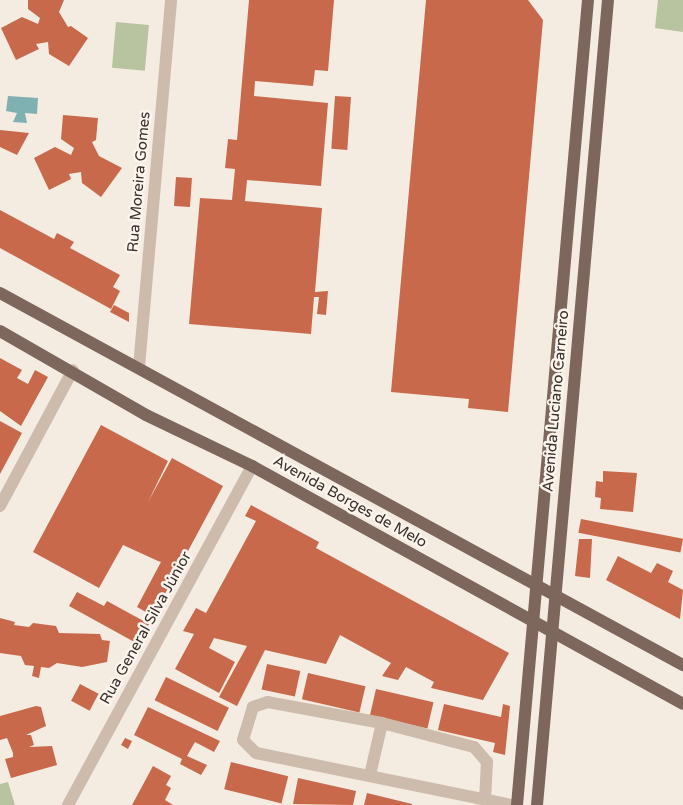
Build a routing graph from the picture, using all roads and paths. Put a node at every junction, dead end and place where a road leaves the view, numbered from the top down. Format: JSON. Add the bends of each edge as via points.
{"nodes":[{"id":1,"x":171,"y":0,"type":"edge"},
{"id":2,"x":588,"y":0,"type":"edge"},
{"id":3,"x":608,"y":0,"type":"edge"},
{"id":4,"x":0,"y":293,"type":"edge"},
{"id":5,"x":0,"y":331,"type":"edge"},
{"id":6,"x":139,"y":367,"type":"junction"},
{"id":7,"x":73,"y":370,"type":"junction"},
{"id":8,"x":252,"y":466,"type":"junction"},
{"id":9,"x":0,"y":506,"type":"edge"},
{"id":10,"x":536,"y":587,"type":"junction"},
{"id":11,"x":555,"y":596,"type":"junction"},
{"id":12,"x":533,"y":622,"type":"junction"},
{"id":13,"x":552,"y":633,"type":"junction"},
{"id":14,"x":683,"y":665,"type":"edge"},
{"id":15,"x":683,"y":704,"type":"edge"},
{"id":16,"x":382,"y":723,"type":"junction"},
{"id":17,"x":370,"y":775,"type":"junction"},
{"id":18,"x":485,"y":798,"type":"junction"},
{"id":19,"x":68,"y":805,"type":"edge"},
{"id":20,"x":512,"y":805,"type":"edge"},
{"id":21,"x":517,"y":805,"type":"edge"},
{"id":22,"x":537,"y":805,"type":"edge"}],
"edges":[{"from":1,"to":6,"type":"street","name":"Rua Moreira Gomes"},
{"from":2,"to":10,"type":"main road","name":"Avenida Luciano Carneiro"},
{"from":3,"to":11,"type":"main road","name":"Avenida Luciano Carneiro"},
{"from":4,"to":6,"type":"main road","name":"Avenida Borges de Melo"},
{"from":5,"to":7,"type":"main road","name":"Avenida Borges de Melo"},
{"from":6,"to":10,"type":"main road","name":"Avenida Borges de Melo"},
{"from":7,"to":8,"type":"main road","name":"Avenida Borges de Melo","via":[[146,415]]},
{"from":7,"to":9,"type":"street"},
{"from":8,"to":12,"type":"main road","name":"Avenida Borges de Melo"},
{"from":8,"to":19,"type":"street","name":"Rua General Silva Júnior"},
{"from":10,"to":11,"type":"main road","name":"Avenida Borges de Melo"},
{"from":10,"to":12,"type":"main road","name":"Avenida Luciano Carneiro"},
{"from":11,"to":13,"type":"main road","name":"Avenida Luciano Carneiro"},
{"from":11,"to":14,"type":"main road","name":"Avenida Borges de Melo"},
{"from":12,"to":13,"type":"main road","name":"Avenida Borges de Melo"},
{"from":12,"to":21,"type":"main road","name":"Avenida Luciano Carneiro"},
{"from":13,"to":15,"type":"main road","name":"Avenida Borges de Melo"},
{"from":13,"to":22,"type":"main road","name":"Avenida Luciano Carneiro"},
{"from":16,"to":17,"type":"street"},
{"from":16,"to":17,"type":"street","via":[[259,703],[253,707],[244,740],[256,754]]},
{"from":16,"to":18,"type":"street","via":[[474,747],[487,762]]},
{"from":17,"to":18,"type":"street"},
{"from":18,"to":20,"type":"street"}]}
